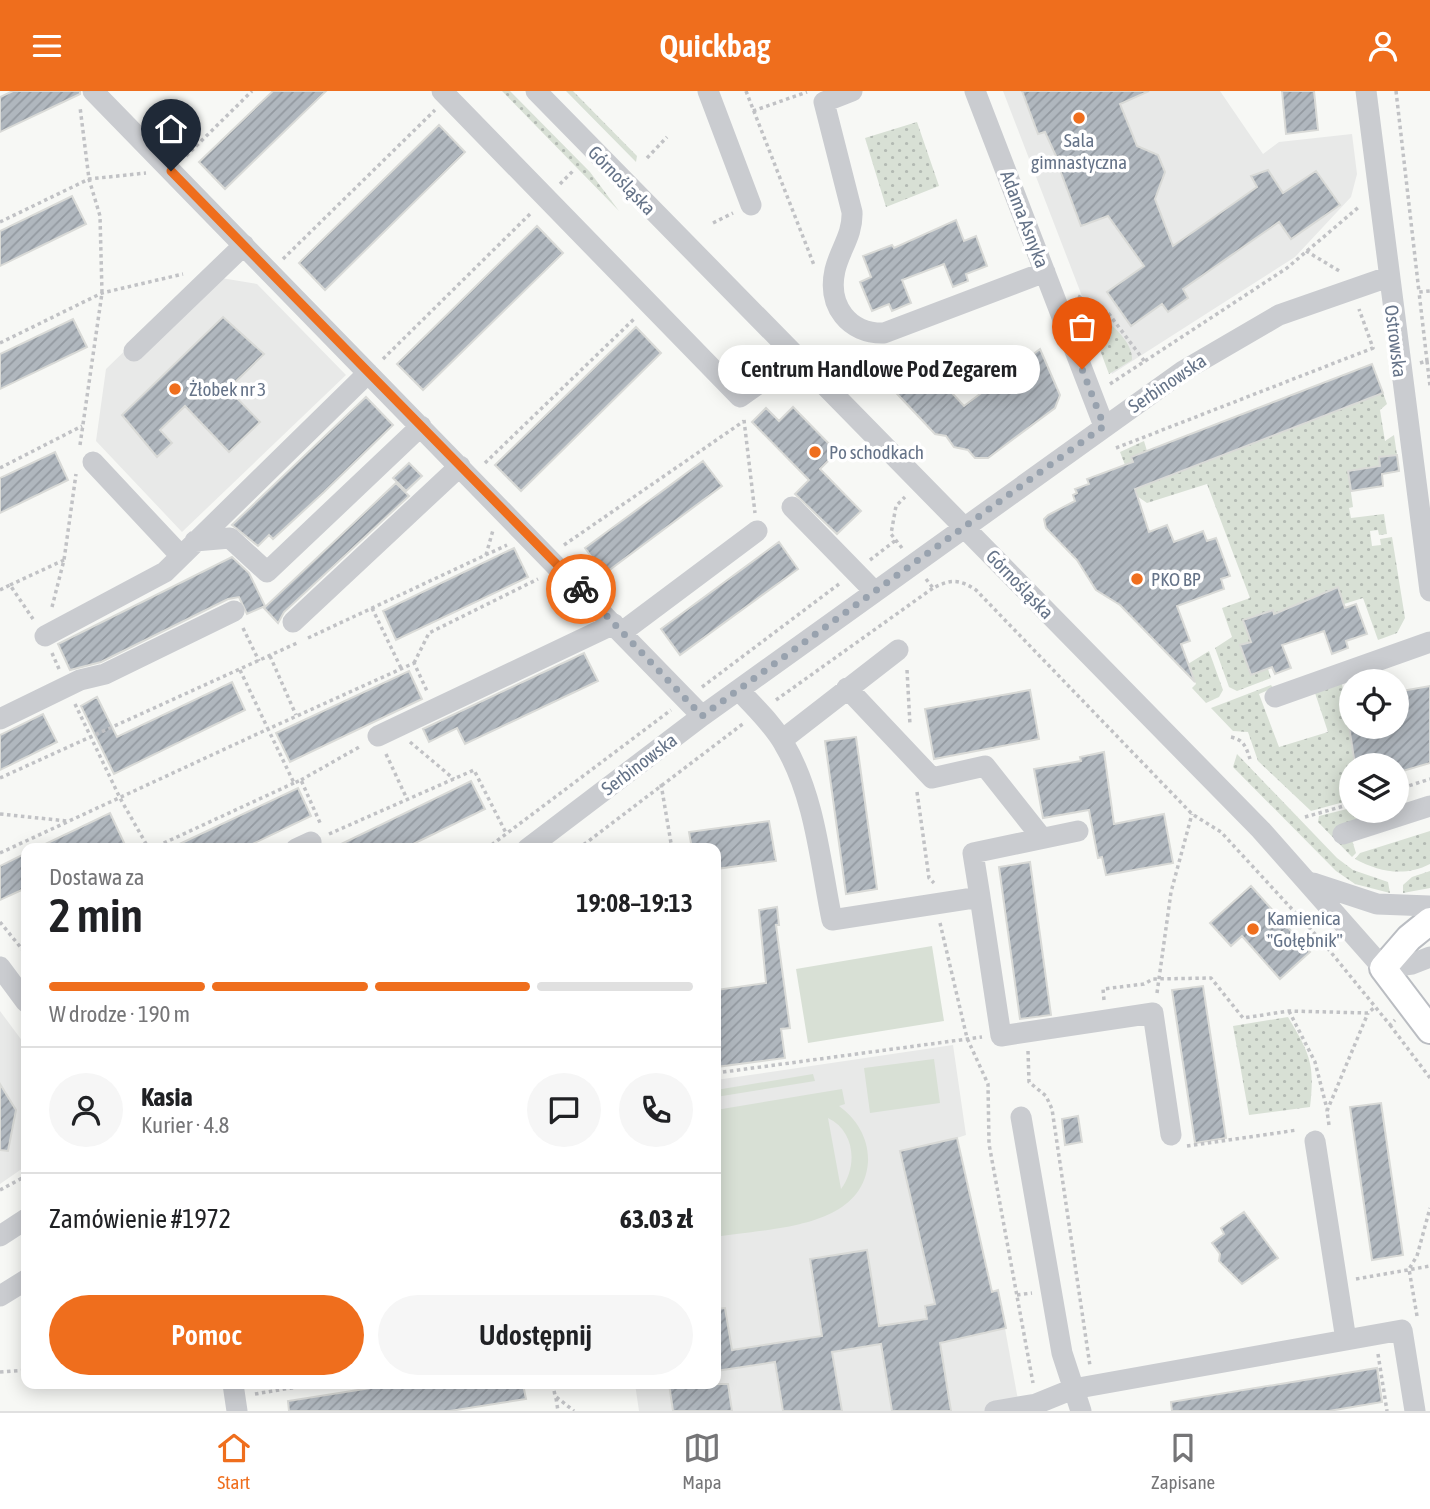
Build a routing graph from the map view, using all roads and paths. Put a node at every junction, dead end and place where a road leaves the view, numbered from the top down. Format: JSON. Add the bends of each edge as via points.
{"nodes":[{"id":1,"x":252,"y":91,"type":"edge"},
{"id":2,"x":536,"y":91,"type":"edge"},
{"id":3,"x":708,"y":91,"type":"edge"},
{"id":4,"x":746,"y":91,"type":"edge"},
{"id":5,"x":809,"y":91,"type":"edge"},
{"id":6,"x":852,"y":91,"type":"edge"},
{"id":7,"x":975,"y":91,"type":"edge"},
{"id":8,"x":1366,"y":91,"type":"edge"},
{"id":9,"x":1396,"y":91,"type":"edge"},
{"id":10,"x":444,"y":94,"type":"edge"},
{"id":11,"x":86,"y":97,"type":"edge"},
{"id":12,"x":754,"y":111,"type":"junction"},
{"id":13,"x":667,"y":137,"type":"dead end"},
{"id":14,"x":647,"y":159,"type":"dead end"},
{"id":15,"x":171,"y":171,"type":"junction"},
{"id":16,"x":573,"y":171,"type":"dead end"},
{"id":17,"x":89,"y":179,"type":"junction"},
{"id":18,"x":546,"y":198,"type":"junction"},
{"id":19,"x":751,"y":205,"type":"dead end"},
{"id":20,"x":1361,"y":205,"type":"dead end"},
{"id":21,"x":0,"y":222,"type":"edge"},
{"id":22,"x":244,"y":245,"type":"junction"},
{"id":23,"x":1306,"y":251,"type":"junction"},
{"id":24,"x":219,"y":269,"type":"junction"},
{"id":25,"x":270,"y":271,"type":"junction"},
{"id":26,"x":1045,"y":272,"type":"junction"},
{"id":27,"x":820,"y":275,"type":"dead end"},
{"id":28,"x":1388,"y":277,"type":"junction"},
{"id":29,"x":1351,"y":289,"type":"junction"},
{"id":30,"x":1419,"y":292,"type":"dead end"},
{"id":31,"x":102,"y":293,"type":"junction"},
{"id":32,"x":1074,"y":294,"type":"dead end"},
{"id":33,"x":649,"y":303,"type":"junction"},
{"id":34,"x":0,"y":343,"type":"edge"},
{"id":35,"x":134,"y":351,"type":"dead end"},
{"id":36,"x":795,"y":358,"type":"junction"},
{"id":37,"x":1427,"y":361,"type":"dead end"},
{"id":38,"x":1146,"y":362,"type":"junction"},
{"id":39,"x":368,"y":373,"type":"junction"},
{"id":40,"x":1430,"y":386,"type":"edge"},
{"id":41,"x":1102,"y":388,"type":"dead end"},
{"id":42,"x":740,"y":397,"type":"junction"},
{"id":43,"x":744,"y":421,"type":"junction"},
{"id":44,"x":82,"y":426,"type":"junction"},
{"id":45,"x":421,"y":426,"type":"junction"},
{"id":46,"x":1104,"y":426,"type":"junction"},
{"id":47,"x":1152,"y":427,"type":"dead end"},
{"id":48,"x":1156,"y":432,"type":"junction"},
{"id":49,"x":1420,"y":436,"type":"edge"},
{"id":50,"x":1108,"y":451,"type":"dead end"},
{"id":51,"x":83,"y":462,"type":"junction"},
{"id":52,"x":0,"y":468,"type":"edge"},
{"id":53,"x":465,"y":472,"type":"junction"},
{"id":54,"x":919,"y":482,"type":"junction"},
{"id":55,"x":792,"y":507,"type":"dead end"},
{"id":56,"x":965,"y":528,"type":"junction"},
{"id":57,"x":757,"y":531,"type":"joint"},
{"id":58,"x":527,"y":535,"type":"junction"},
{"id":59,"x":188,"y":548,"type":"junction"},
{"id":60,"x":64,"y":560,"type":"junction"},
{"id":61,"x":554,"y":562,"type":"junction"},
{"id":62,"x":915,"y":564,"type":"junction"},
{"id":63,"x":10,"y":585,"type":"junction"},
{"id":64,"x":0,"y":590,"type":"edge"},
{"id":65,"x":1430,"y":591,"type":"edge"},
{"id":66,"x":875,"y":592,"type":"junction"},
{"id":67,"x":372,"y":608,"type":"junction"},
{"id":68,"x":234,"y":611,"type":"joint"},
{"id":69,"x":293,"y":622,"type":"dead end"},
{"id":70,"x":618,"y":628,"type":"junction"},
{"id":71,"x":45,"y":636,"type":"junction"},
{"id":72,"x":1430,"y":642,"type":"edge"},
{"id":73,"x":898,"y":650,"type":"dead end"},
{"id":74,"x":270,"y":655,"type":"junction"},
{"id":75,"x":259,"y":661,"type":"junction"},
{"id":76,"x":414,"y":663,"type":"junction"},
{"id":77,"x":401,"y":668,"type":"junction"},
{"id":78,"x":240,"y":670,"type":"junction"},
{"id":79,"x":67,"y":687,"type":"junction"},
{"id":80,"x":847,"y":688,"type":"junction"},
{"id":81,"x":739,"y":690,"type":"junction"},
{"id":82,"x":1275,"y":697,"type":"dead end"},
{"id":83,"x":436,"y":708,"type":"junction"},
{"id":84,"x":296,"y":715,"type":"junction"},
{"id":85,"x":702,"y":716,"type":"junction"},
{"id":86,"x":0,"y":719,"type":"edge"},
{"id":87,"x":268,"y":729,"type":"junction"},
{"id":88,"x":386,"y":732,"type":"junction"},
{"id":89,"x":1231,"y":737,"type":"dead end"},
{"id":90,"x":91,"y":738,"type":"junction"},
{"id":91,"x":782,"y":740,"type":"junction"},
{"id":92,"x":1250,"y":759,"type":"dead end"},
{"id":93,"x":0,"y":778,"type":"edge"},
{"id":94,"x":454,"y":779,"type":"junction"},
{"id":95,"x":1430,"y":779,"type":"edge"},
{"id":96,"x":301,"y":780,"type":"junction"},
{"id":97,"x":295,"y":783,"type":"junction"},
{"id":98,"x":661,"y":784,"type":"dead end"},
{"id":99,"x":1409,"y":786,"type":"edge"},
{"id":100,"x":120,"y":798,"type":"junction"},
{"id":101,"x":407,"y":799,"type":"junction"},
{"id":102,"x":1430,"y":806,"type":"edge"},
{"id":103,"x":1339,"y":807,"type":"edge"},
{"id":104,"x":0,"y":814,"type":"edge"},
{"id":105,"x":1192,"y":814,"type":"junction"},
{"id":106,"x":1305,"y":817,"type":"dead end"},
{"id":107,"x":69,"y":822,"type":"junction"},
{"id":108,"x":1078,"y":831,"type":"dead end"},
{"id":109,"x":506,"y":833,"type":"dead end"},
{"id":110,"x":1343,"y":834,"type":"dead end"},
{"id":111,"x":1042,"y":838,"type":"junction"},
{"id":112,"x":315,"y":842,"type":"edge"},
{"id":113,"x":22,"y":843,"type":"edge"},
{"id":114,"x":146,"y":843,"type":"edge"},
{"id":115,"x":163,"y":843,"type":"edge"},
{"id":116,"x":535,"y":843,"type":"edge"},
{"id":117,"x":671,"y":843,"type":"edge"},
{"id":118,"x":21,"y":844,"type":"edge"},
{"id":119,"x":0,"y":853,"type":"edge"},
{"id":120,"x":1309,"y":881,"type":"junction"},
{"id":121,"x":980,"y":897,"type":"junction"},
{"id":122,"x":936,"y":905,"type":"junction"},
{"id":123,"x":1430,"y":906,"type":"edge"},
{"id":124,"x":1430,"y":921,"type":"edge"},
{"id":125,"x":0,"y":922,"type":"edge"},
{"id":126,"x":21,"y":948,"type":"edge"},
{"id":127,"x":1430,"y":957,"type":"edge"},
{"id":128,"x":1383,"y":968,"type":"junction"},
{"id":129,"x":1157,"y":979,"type":"junction"},
{"id":130,"x":1157,"y":1001,"type":"dead end"},
{"id":131,"x":1411,"y":1004,"type":"junction"},
{"id":132,"x":1375,"y":1007,"type":"junction"},
{"id":133,"x":1104,"y":1008,"type":"dead end"},
{"id":134,"x":1289,"y":1011,"type":"junction"},
{"id":135,"x":1368,"y":1013,"type":"junction"},
{"id":136,"x":1390,"y":1025,"type":"junction"},
{"id":137,"x":1430,"y":1030,"type":"edge"},
{"id":138,"x":1028,"y":1032,"type":"junction"},
{"id":139,"x":1001,"y":1036,"type":"junction"},
{"id":140,"x":967,"y":1038,"type":"junction"},
{"id":141,"x":721,"y":1072,"type":"edge"},
{"id":142,"x":1430,"y":1078,"type":"edge"},
{"id":143,"x":1327,"y":1111,"type":"junction"},
{"id":144,"x":1021,"y":1117,"type":"dead end"},
{"id":145,"x":1315,"y":1132,"type":"junction"},
{"id":146,"x":1175,"y":1141,"type":"joint"},
{"id":147,"x":21,"y":1179,"type":"edge"},
{"id":148,"x":0,"y":1190,"type":"edge"},
{"id":149,"x":1430,"y":1208,"type":"edge"},
{"id":150,"x":21,"y":1222,"type":"edge"},
{"id":151,"x":1428,"y":1224,"type":"edge"},
{"id":152,"x":0,"y":1236,"type":"edge"},
{"id":153,"x":1430,"y":1266,"type":"edge"},
{"id":154,"x":1409,"y":1269,"type":"junction"},
{"id":155,"x":1337,"y":1282,"type":"junction"},
{"id":156,"x":21,"y":1283,"type":"edge"},
{"id":157,"x":0,"y":1296,"type":"edge"},
{"id":158,"x":1375,"y":1335,"type":"junction"},
{"id":159,"x":1346,"y":1340,"type":"junction"},
{"id":160,"x":21,"y":1370,"type":"edge"},
{"id":161,"x":0,"y":1372,"type":"edge"},
{"id":162,"x":1104,"y":1383,"type":"junction"},
{"id":163,"x":284,"y":1389,"type":"edge"},
{"id":164,"x":554,"y":1389,"type":"edge"},
{"id":165,"x":1073,"y":1389,"type":"junction"},
{"id":166,"x":555,"y":1396,"type":"junction"},
{"id":167,"x":235,"y":1397,"type":"edge"},
{"id":168,"x":1036,"y":1404,"type":"junction"},
{"id":169,"x":558,"y":1411,"type":"edge"},
{"id":170,"x":574,"y":1411,"type":"edge"},
{"id":171,"x":995,"y":1411,"type":"edge"},
{"id":172,"x":1082,"y":1411,"type":"edge"},
{"id":173,"x":1384,"y":1411,"type":"edge"},
{"id":174,"x":1415,"y":1411,"type":"edge"}],
"edges":[{"from":1,"to":15,"type":"path"},
{"from":2,"to":36,"type":"street","name":"Górnośląska"},
{"from":3,"to":19,"type":"street"},
{"from":4,"to":12,"type":"path"},
{"from":5,"to":12,"type":"path"},
{"from":6,"to":26,"type":"street","via":[[824,102],[852,212],[851,230],[834,282],[845,320],[863,332],[884,333]]},
{"from":7,"to":26,"type":"street","name":"Adama Asnyka"},
{"from":8,"to":28,"type":"street","name":"Ostrowska"},
{"from":9,"to":30,"type":"path"},
{"from":10,"to":18,"type":"street"},
{"from":10,"to":25,"type":"path"},
{"from":11,"to":15,"type":"street"},
{"from":11,"to":17,"type":"path"},
{"from":12,"to":27,"type":"path"},
{"from":13,"to":14,"type":"path"},
{"from":15,"to":17,"type":"path"},
{"from":15,"to":22,"type":"street"},
{"from":16,"to":18,"type":"path"},
{"from":17,"to":21,"type":"path"},
{"from":17,"to":31,"type":"path","via":[[100,216]]},
{"from":18,"to":33,"type":"street"},
{"from":18,"to":39,"type":"path"},
{"from":20,"to":23,"type":"path"},
{"from":22,"to":24,"type":"street"},
{"from":22,"to":25,"type":"street"},
{"from":23,"to":29,"type":"path","via":[[1346,275]]},
{"from":23,"to":38,"type":"path"},
{"from":24,"to":31,"type":"path","via":[[204,268]]},
{"from":24,"to":35,"type":"street"},
{"from":25,"to":39,"type":"street"},
{"from":26,"to":46,"type":"street","name":"Adama Asnyka"},
{"from":28,"to":29,"type":"street","name":"Serbinowska"},
{"from":28,"to":49,"type":"street","name":"Ostrowska"},
{"from":29,"to":46,"type":"street","name":"Serbinowska","via":[[1251,329]]},
{"from":29,"to":48,"type":"path","via":[[1373,348]]},
{"from":31,"to":34,"type":"path"},
{"from":31,"to":44,"type":"path"},
{"from":32,"to":38,"type":"path","via":[[1109,314]]},
{"from":33,"to":42,"type":"street"},
{"from":33,"to":53,"type":"path"},
{"from":36,"to":42,"type":"street"},
{"from":36,"to":54,"type":"street","name":"Górnośląska"},
{"from":37,"to":40,"type":"path"},
{"from":38,"to":41,"type":"path"},
{"from":39,"to":45,"type":"street"},
{"from":39,"to":59,"type":"street"},
{"from":42,"to":43,"type":"path"},
{"from":43,"to":57,"type":"path"},
{"from":43,"to":61,"type":"path"},
{"from":44,"to":51,"type":"path"},
{"from":44,"to":52,"type":"path"},
{"from":45,"to":53,"type":"street"},
{"from":45,"to":59,"type":"street","via":[[267,572],[230,538]]},
{"from":46,"to":56,"type":"street","name":"Serbinowska"},
{"from":47,"to":48,"type":"path"},
{"from":48,"to":50,"type":"path"},
{"from":49,"to":65,"type":"street","name":"Ostrowska"},
{"from":51,"to":59,"type":"street"},
{"from":51,"to":60,"type":"path"},
{"from":53,"to":58,"type":"street"},
{"from":53,"to":69,"type":"street"},
{"from":54,"to":56,"type":"street","name":"Górnośląska"},
{"from":54,"to":62,"type":"path","via":[[896,506],[891,534]]},
{"from":55,"to":66,"type":"street"},
{"from":56,"to":62,"type":"street","name":"Serbinowska"},
{"from":56,"to":120,"type":"street","name":"Górnośląska"},
{"from":57,"to":70,"type":"street"},
{"from":58,"to":61,"type":"street"},
{"from":58,"to":67,"type":"path"},
{"from":59,"to":71,"type":"street","via":[[166,572]]},
{"from":60,"to":63,"type":"path"},
{"from":60,"to":71,"type":"path"},
{"from":61,"to":70,"type":"street"},
{"from":61,"to":76,"type":"path","via":[[429,632]]},
{"from":62,"to":66,"type":"street","name":"Serbinowska"},
{"from":62,"to":105,"type":"path","via":[[933,588],[961,580],[976,590]]},
{"from":63,"to":64,"type":"path"},
{"from":63,"to":71,"type":"path"},
{"from":66,"to":81,"type":"street","name":"Serbinowska"},
{"from":67,"to":74,"type":"path"},
{"from":67,"to":77,"type":"path"},
{"from":68,"to":75,"type":"path"},
{"from":68,"to":79,"type":"street","via":[[105,674]]},
{"from":70,"to":83,"type":"street"},
{"from":70,"to":85,"type":"street"},
{"from":71,"to":79,"type":"path"},
{"from":72,"to":82,"type":"street"},
{"from":73,"to":80,"type":"street"},
{"from":74,"to":75,"type":"path"},
{"from":74,"to":84,"type":"path"},
{"from":75,"to":78,"type":"path"},
{"from":76,"to":77,"type":"path"},
{"from":76,"to":83,"type":"path"},
{"from":77,"to":84,"type":"path"},
{"from":78,"to":87,"type":"path"},
{"from":78,"to":90,"type":"path"},
{"from":79,"to":86,"type":"street"},
{"from":79,"to":90,"type":"path"},
{"from":80,"to":91,"type":"street"},
{"from":80,"to":111,"type":"street","via":[[932,778],[985,766]]},
{"from":81,"to":85,"type":"street","name":"Serbinowska"},
{"from":81,"to":91,"type":"street"},
{"from":83,"to":88,"type":"street"},
{"from":84,"to":87,"type":"path"},
{"from":85,"to":116,"type":"street","name":"Serbinowska"},
{"from":87,"to":97,"type":"path"},
{"from":87,"to":100,"type":"path"},
{"from":88,"to":94,"type":"path"},
{"from":88,"to":96,"type":"path"},
{"from":88,"to":101,"type":"path"},
{"from":89,"to":92,"type":"path","via":[[1240,739]]},
{"from":90,"to":93,"type":"path","via":[[64,746]]},
{"from":90,"to":100,"type":"path"},
{"from":91,"to":122,"type":"street","via":[[809,804],[832,920]]},
{"from":94,"to":101,"type":"path"},
{"from":94,"to":109,"type":"path","via":[[474,770]]},
{"from":95,"to":99,"type":"path"},
{"from":96,"to":97,"type":"path"},
{"from":96,"to":112,"type":"path"},
{"from":97,"to":115,"type":"path"},
{"from":98,"to":117,"type":"path"},
{"from":100,"to":107,"type":"path"},
{"from":100,"to":114,"type":"path"},
{"from":101,"to":112,"type":"path"},
{"from":102,"to":110,"type":"street"},
{"from":103,"to":106,"type":"path"},
{"from":104,"to":107,"type":"path"},
{"from":105,"to":129,"type":"path","via":[[1173,881]]},
{"from":105,"to":132,"type":"path","via":[[1221,832]]},
{"from":107,"to":113,"type":"path"},
{"from":108,"to":111,"type":"street"},
{"from":111,"to":121,"type":"street","via":[[973,853]]},
{"from":118,"to":119,"type":"path"},
{"from":120,"to":123,"type":"street","via":[[1377,904]]},
{"from":120,"to":128,"type":"street","name":"Górnośląska"},
{"from":121,"to":122,"type":"street"},
{"from":121,"to":139,"type":"street"},
{"from":122,"to":140,"type":"path"},
{"from":124,"to":128,"type":"main road"},
{"from":125,"to":126,"type":"path"},
{"from":127,"to":128,"type":"street"},
{"from":128,"to":131,"type":"main road","name":"Górnośląska"},
{"from":129,"to":130,"type":"path"},
{"from":129,"to":133,"type":"path","via":[[1103,989]]},
{"from":129,"to":134,"type":"path","via":[[1211,978],[1243,1018]]},
{"from":131,"to":136,"type":"path"},
{"from":131,"to":137,"type":"main road","name":"Górnośląska"},
{"from":132,"to":135,"type":"path"},
{"from":132,"to":136,"type":"path"},
{"from":134,"to":135,"type":"path"},
{"from":134,"to":143,"type":"path","via":[[1315,1062]]},
{"from":135,"to":143,"type":"path"},
{"from":136,"to":142,"type":"path"},
{"from":138,"to":139,"type":"street"},
{"from":138,"to":146,"type":"street","via":[[1153,1013]]},
{"from":138,"to":162,"type":"path","via":[[1029,1082],[1046,1096],[1052,1109],[1091,1371]]},
{"from":139,"to":140,"type":"path"},
{"from":140,"to":141,"type":"path"},
{"from":140,"to":168,"type":"path","via":[[988,1084],[989,1144]]},
{"from":143,"to":145,"type":"path"},
{"from":144,"to":165,"type":"street","via":[[1062,1353]]},
{"from":145,"to":146,"type":"path"},
{"from":145,"to":155,"type":"street"},
{"from":147,"to":148,"type":"path"},
{"from":149,"to":151,"type":"path"},
{"from":150,"to":152,"type":"street"},
{"from":151,"to":154,"type":"path"},
{"from":153,"to":154,"type":"path"},
{"from":154,"to":155,"type":"path"},
{"from":155,"to":159,"type":"street"},
{"from":156,"to":157,"type":"street"},
{"from":158,"to":159,"type":"street"},
{"from":158,"to":173,"type":"path"},
{"from":158,"to":174,"type":"street","via":[[1402,1331]]},
{"from":159,"to":162,"type":"street"},
{"from":160,"to":161,"type":"path"},
{"from":162,"to":165,"type":"street"},
{"from":163,"to":167,"type":"path"},
{"from":164,"to":166,"type":"path"},
{"from":165,"to":168,"type":"street"},
{"from":165,"to":172,"type":"street"},
{"from":166,"to":169,"type":"path"},
{"from":166,"to":170,"type":"path"},
{"from":168,"to":171,"type":"street"}]}
